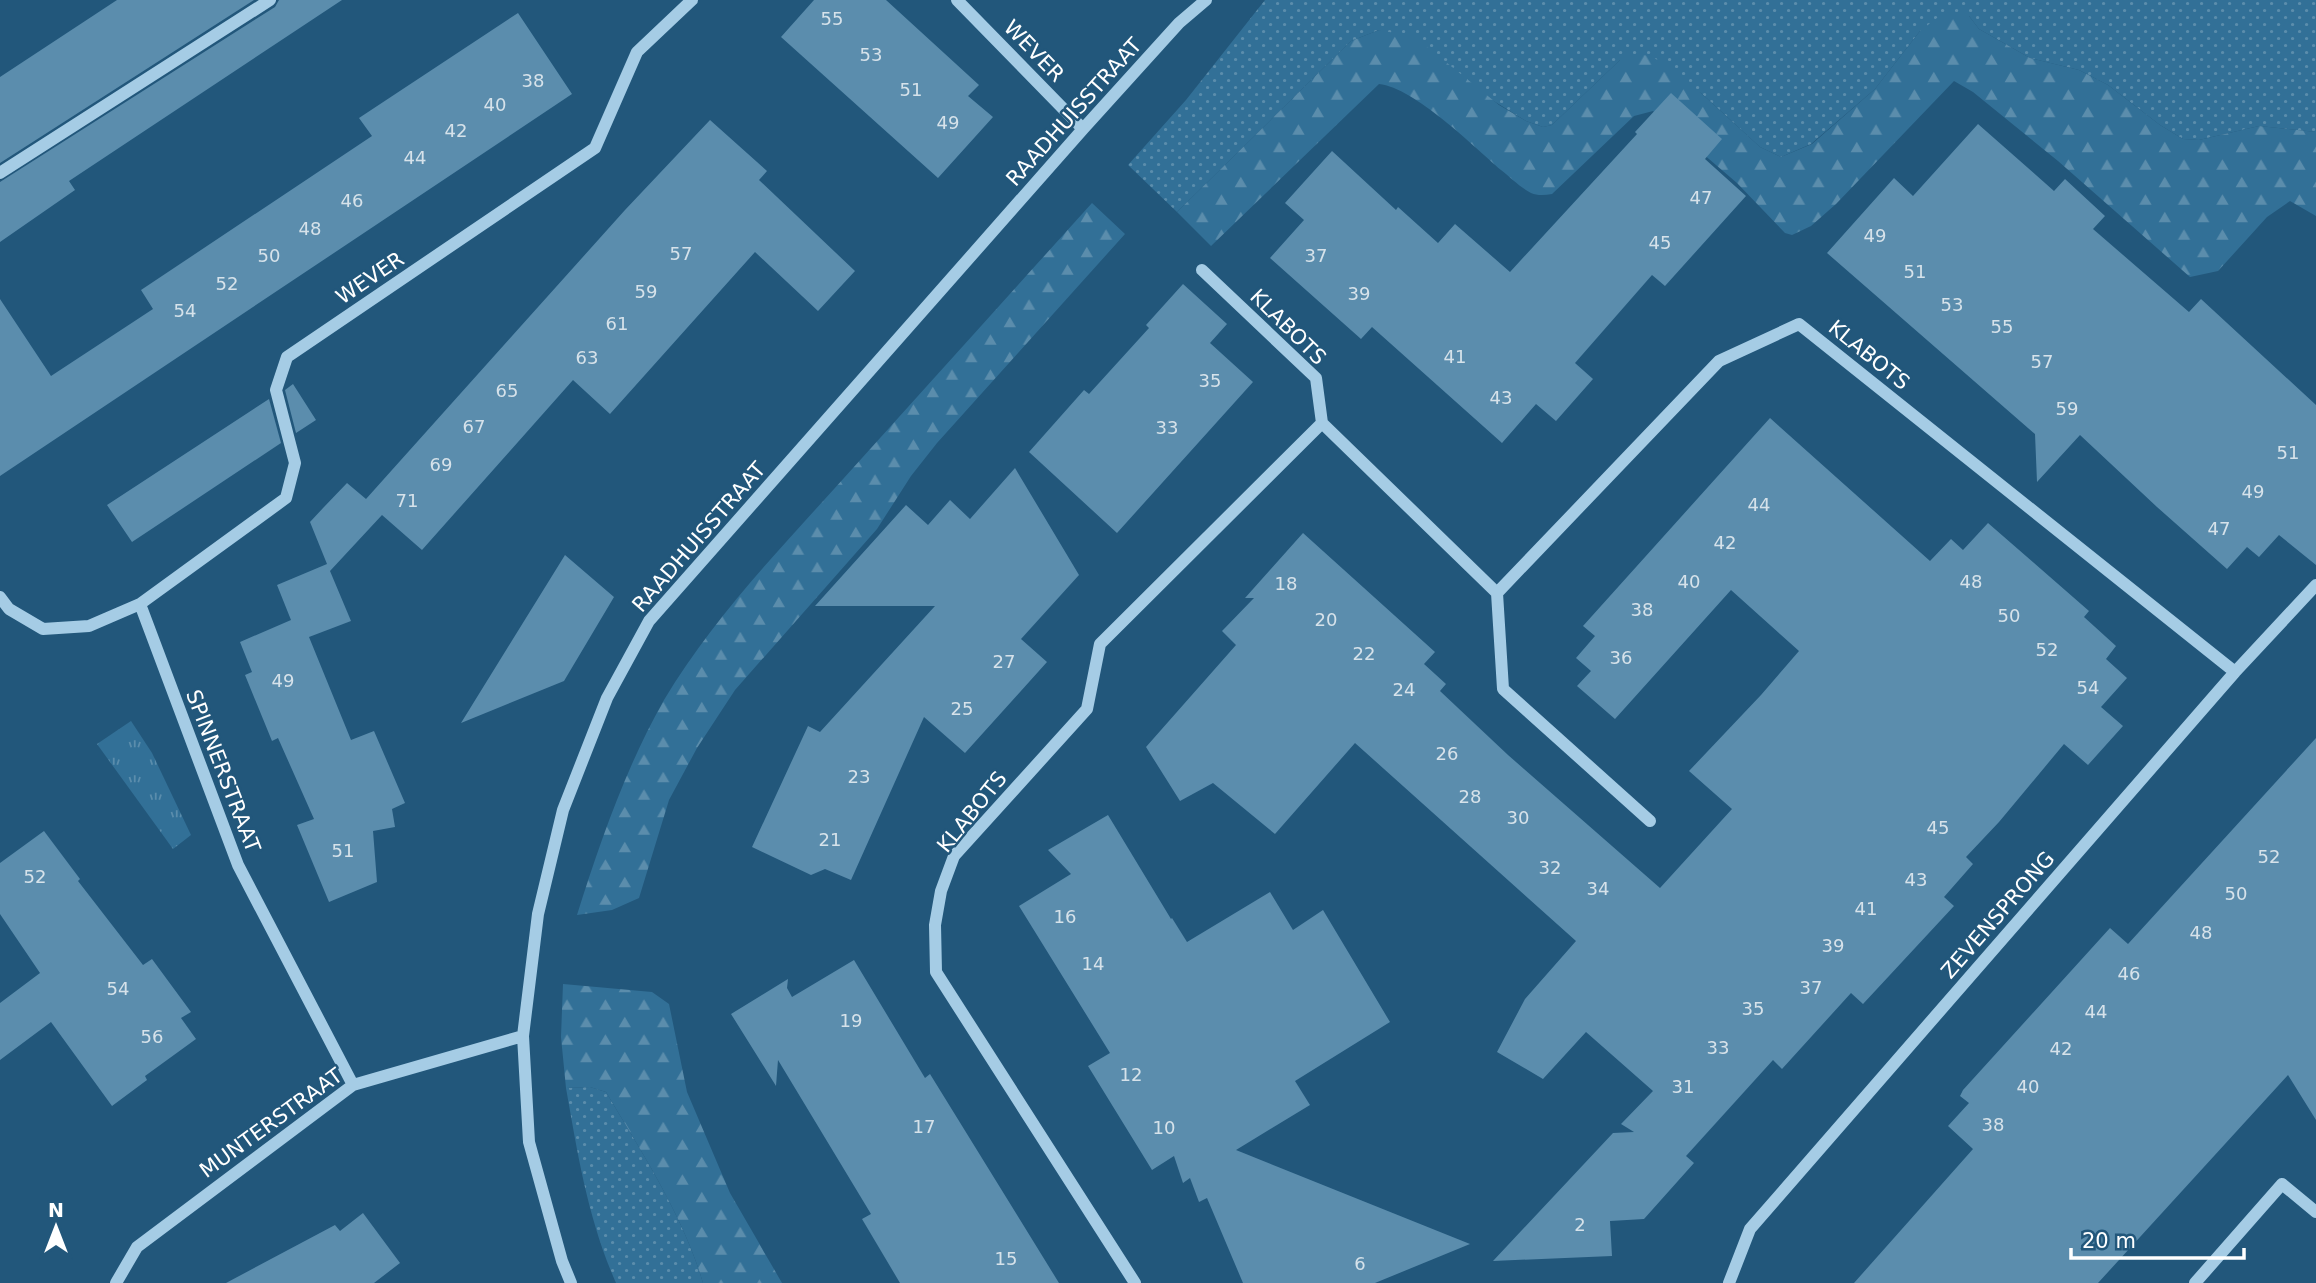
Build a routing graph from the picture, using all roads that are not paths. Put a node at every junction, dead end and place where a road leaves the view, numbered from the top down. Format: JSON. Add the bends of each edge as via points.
{"nodes":[{"id":1,"x":270,"y":0,"type":"edge"},
{"id":2,"x":692,"y":0,"type":"edge"},
{"id":3,"x":957,"y":0,"type":"edge"},
{"id":4,"x":1191,"y":0,"type":"edge"},
{"id":5,"x":1206,"y":0,"type":"edge"},
{"id":6,"x":1179,"y":23,"type":"junction"},
{"id":7,"x":1083,"y":129,"type":"junction"},
{"id":8,"x":0,"y":173,"type":"edge"},
{"id":9,"x":1202,"y":270,"type":"dead end"},
{"id":10,"x":1322,"y":423,"type":"junction"},
{"id":11,"x":2316,"y":585,"type":"edge"},
{"id":12,"x":1497,"y":593,"type":"junction"},
{"id":13,"x":0,"y":597,"type":"edge"},
{"id":14,"x":140,"y":604,"type":"junction"},
{"id":15,"x":2235,"y":672,"type":"junction"},
{"id":16,"x":1650,"y":821,"type":"dead end"},
{"id":17,"x":523,"y":1036,"type":"junction"},
{"id":18,"x":353,"y":1085,"type":"junction"},
{"id":19,"x":2316,"y":1212,"type":"edge"},
{"id":20,"x":116,"y":1283,"type":"edge"},
{"id":21,"x":571,"y":1283,"type":"edge"},
{"id":22,"x":1135,"y":1283,"type":"edge"},
{"id":23,"x":1729,"y":1283,"type":"edge"},
{"id":24,"x":2194,"y":1283,"type":"edge"}],
"edges":[{"from":1,"to":8,"type":"street"},
{"from":2,"to":14,"type":"street","name":"WEVER","via":[[637,52],[595,148],[287,357],[276,390],[295,463],[286,498]]},
{"from":3,"to":7,"type":"street","name":"WEVER"},
{"from":4,"to":6,"type":"street","name":"RAADHUISSTRAAT"},
{"from":5,"to":6,"type":"street","name":"RAADHUISSTRAAT"},
{"from":6,"to":7,"type":"street","name":"RAADHUISSTRAAT"},
{"from":7,"to":17,"type":"street","name":"RAADHUISSTRAAT","via":[[649,621],[607,698],[563,810],[538,914]]},
{"from":9,"to":10,"type":"street","name":"KLABOTS","via":[[1316,378]]},
{"from":10,"to":12,"type":"street"},
{"from":10,"to":22,"type":"street","name":"KLABOTS","via":[[1100,644],[1087,709],[954,856],[941,891],[935,925],[936,972]]},
{"from":11,"to":15,"type":"street","name":"ZEVENSPRONG"},
{"from":12,"to":15,"type":"street","name":"KLABOTS","via":[[1719,361],[1799,324]]},
{"from":12,"to":16,"type":"street","via":[[1503,690]]},
{"from":13,"to":14,"type":"street","via":[[9,610],[43,629],[89,626]]},
{"from":14,"to":18,"type":"street","name":"SPINNERSTRAAT","via":[[238,865]]},
{"from":15,"to":23,"type":"street","name":"ZEVENSPRONG","via":[[1749,1229]]},
{"from":17,"to":18,"type":"street","name":"MUNTERSTRAAT"},
{"from":17,"to":21,"type":"street","name":"RAADHUISSTRAAT","via":[[529,1142]]},
{"from":18,"to":20,"type":"street","name":"MUNTERSTRAAT","via":[[137,1247]]},
{"from":19,"to":24,"type":"street","via":[[2282,1184]]}]}
